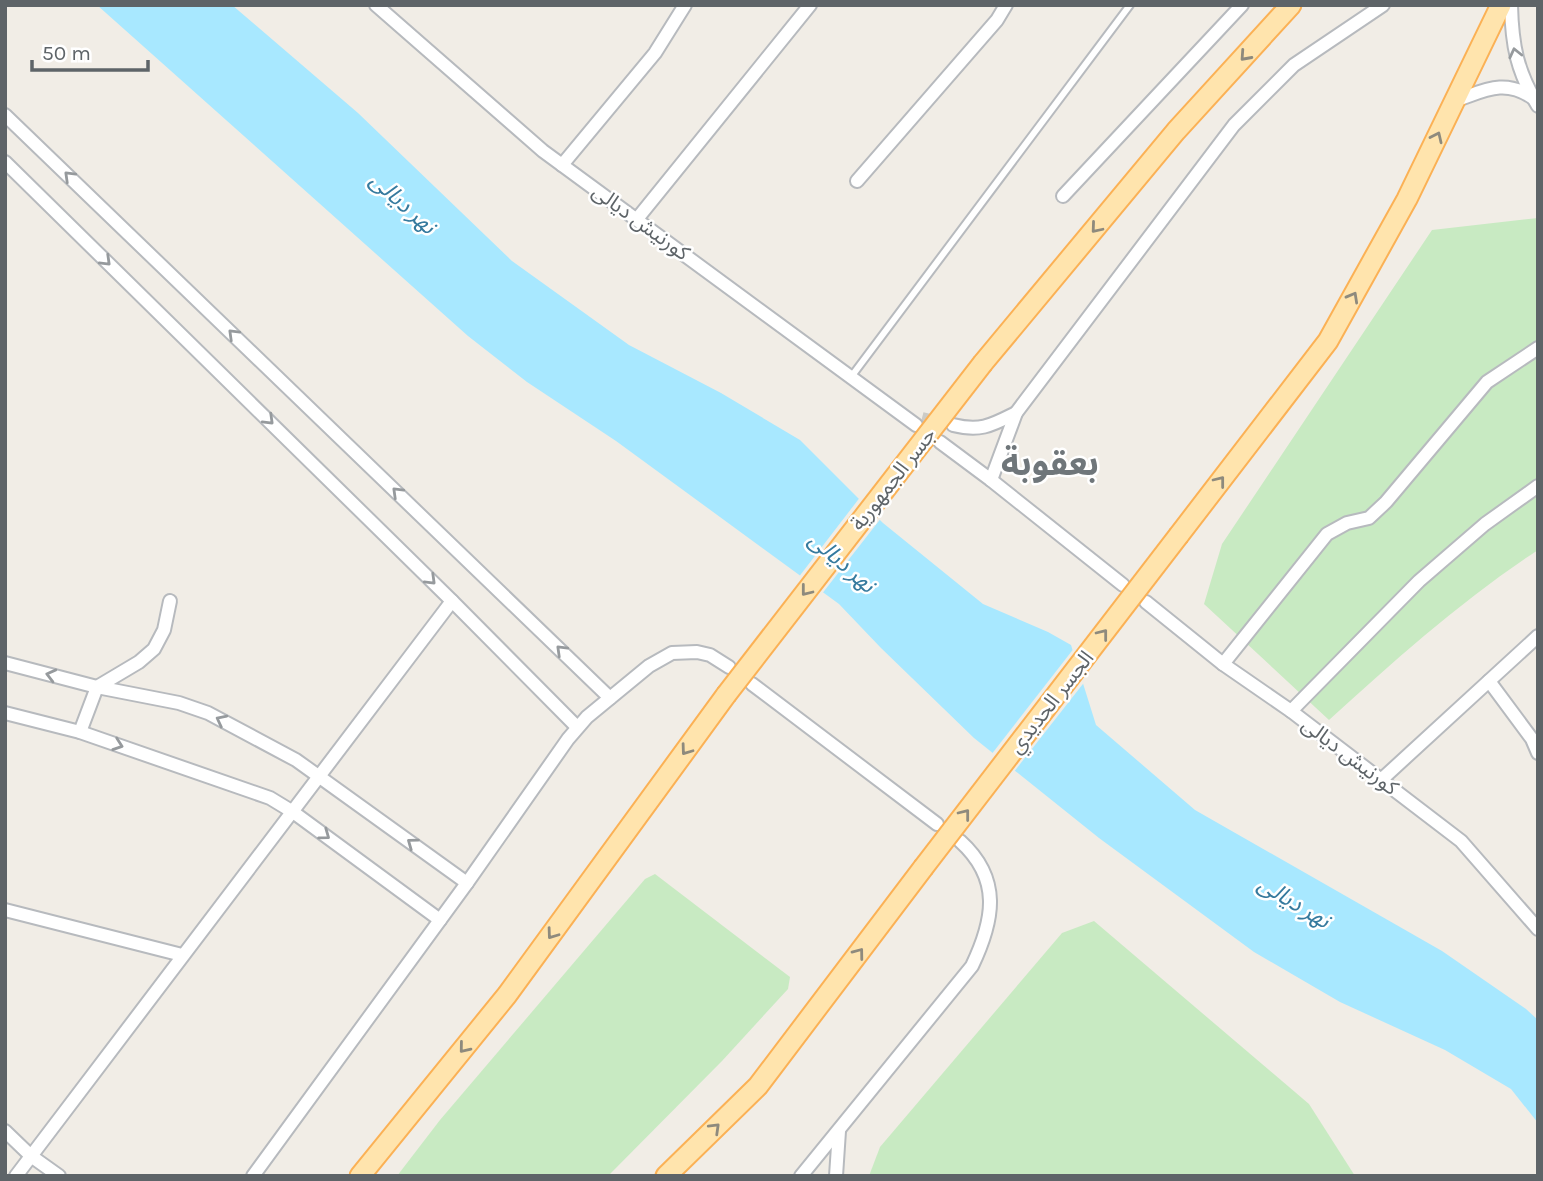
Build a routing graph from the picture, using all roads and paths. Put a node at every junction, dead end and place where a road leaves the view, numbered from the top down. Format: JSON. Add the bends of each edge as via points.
{"nodes":[{"id":1,"x":376,"y":5,"type":"edge"},
{"id":2,"x":685,"y":5,"type":"edge"},
{"id":3,"x":810,"y":5,"type":"edge"},
{"id":4,"x":1006,"y":5,"type":"edge"},
{"id":5,"x":1130,"y":5,"type":"edge"},
{"id":6,"x":1242,"y":5,"type":"edge"},
{"id":7,"x":1290,"y":5,"type":"edge"},
{"id":8,"x":1383,"y":5,"type":"edge"},
{"id":9,"x":1501,"y":5,"type":"edge"},
{"id":10,"x":1511,"y":5,"type":"edge"},
{"id":11,"x":1454,"y":101,"type":"junction"},
{"id":12,"x":1535,"y":102,"type":"edge"},
{"id":13,"x":5,"y":115,"type":"edge"},
{"id":14,"x":5,"y":162,"type":"edge"},
{"id":15,"x":562,"y":164,"type":"junction"},
{"id":16,"x":857,"y":181,"type":"dead end"},
{"id":17,"x":1063,"y":196,"type":"dead end"},
{"id":18,"x":636,"y":219,"type":"junction"},
{"id":19,"x":1538,"y":348,"type":"edge"},
{"id":20,"x":851,"y":377,"type":"junction"},
{"id":21,"x":1016,"y":413,"type":"junction"},
{"id":22,"x":919,"y":422,"type":"tunnel mouth"},
{"id":23,"x":953,"y":425,"type":"tunnel mouth"},
{"id":24,"x":940,"y":442,"type":"dead end"},
{"id":25,"x":991,"y":480,"type":"junction"},
{"id":26,"x":1538,"y":486,"type":"edge"},
{"id":27,"x":1123,"y":584,"type":"dead end"},
{"id":28,"x":170,"y":601,"type":"dead end"},
{"id":29,"x":452,"y":601,"type":"junction"},
{"id":30,"x":1146,"y":602,"type":"dead end"},
{"id":31,"x":1538,"y":636,"type":"edge"},
{"id":32,"x":5,"y":663,"type":"edge"},
{"id":33,"x":1223,"y":664,"type":"junction"},
{"id":34,"x":729,"y":667,"type":"dead end"},
{"id":35,"x":1489,"y":681,"type":"junction"},
{"id":36,"x":752,"y":684,"type":"dead end"},
{"id":37,"x":97,"y":687,"type":"junction"},
{"id":38,"x":610,"y":698,"type":"junction"},
{"id":39,"x":1292,"y":711,"type":"junction"},
{"id":40,"x":5,"y":713,"type":"edge"},
{"id":41,"x":577,"y":727,"type":"junction"},
{"id":42,"x":79,"y":732,"type":"junction"},
{"id":43,"x":1538,"y":753,"type":"edge"},
{"id":44,"x":320,"y":776,"type":"junction"},
{"id":45,"x":1381,"y":780,"type":"junction"},
{"id":46,"x":293,"y":812,"type":"junction"},
{"id":47,"x":937,"y":824,"type":"dead end"},
{"id":48,"x":960,"y":841,"type":"dead end"},
{"id":49,"x":467,"y":883,"type":"junction"},
{"id":50,"x":5,"y":910,"type":"edge"},
{"id":51,"x":440,"y":920,"type":"junction"},
{"id":52,"x":1538,"y":929,"type":"edge"},
{"id":53,"x":182,"y":956,"type":"junction"},
{"id":54,"x":5,"y":1131,"type":"edge"},
{"id":55,"x":839,"y":1131,"type":"junction"},
{"id":56,"x":31,"y":1156,"type":"junction"},
{"id":57,"x":668,"y":1175,"type":"edge"},
{"id":58,"x":16,"y":1176,"type":"edge"},
{"id":59,"x":59,"y":1176,"type":"edge"},
{"id":60,"x":253,"y":1176,"type":"edge"},
{"id":61,"x":360,"y":1176,"type":"edge"},
{"id":62,"x":801,"y":1176,"type":"edge"},
{"id":63,"x":836,"y":1176,"type":"edge"}],
"edges":[{"from":1,"to":15,"type":"street","name":"كورنيش ديالى"},
{"from":2,"to":15,"type":"street","via":[[655,53]]},
{"from":3,"to":18,"type":"street"},
{"from":4,"to":16,"type":"street"},
{"from":5,"to":20,"type":"lane"},
{"from":6,"to":17,"type":"street"},
{"from":7,"to":61,"type":"main road","name":"جسر الجمهورية","one_way":true,"bridge":true,"via":[[1176,131],[983,363],[726,695],[507,995]]},
{"from":8,"to":21,"type":"street","via":[[1294,65],[1234,125]]},
{"from":9,"to":11,"type":"main road","name":"الجسر الحديدي"},
{"from":12,"to":10,"type":"street","one_way":true,"via":[[1515,55]]},
{"from":11,"to":12,"type":"street","via":[[1499,86],[1511,87]]},
{"from":57,"to":11,"type":"main road","name":"الجسر الحديدي","one_way":true,"bridge":true,"via":[[758,1086],[1328,341],[1407,199]]},
{"from":38,"to":13,"type":"street","one_way":true},
{"from":14,"to":29,"type":"street","one_way":true},
{"from":15,"to":18,"type":"street","name":"كورنيش ديالى"},
{"from":18,"to":20,"type":"street","name":"كورنيش ديالى"},
{"from":19,"to":33,"type":"street","via":[[1487,382],[1369,518],[1326,534]]},
{"from":20,"to":22,"type":"street","name":"كورنيش ديالى"},
{"from":21,"to":23,"type":"street","via":[[987,428]]},
{"from":21,"to":25,"type":"street"},
{"from":24,"to":25,"type":"street"},
{"from":25,"to":27,"type":"street"},
{"from":26,"to":39,"type":"street","via":[[1419,581]]},
{"from":28,"to":37,"type":"street","via":[[155,649]]},
{"from":29,"to":41,"type":"street"},
{"from":29,"to":44,"type":"street"},
{"from":30,"to":33,"type":"street","name":"كورنيش ديالى"},
{"from":31,"to":35,"type":"street"},
{"from":37,"to":32,"type":"street","one_way":true},
{"from":33,"to":39,"type":"street","name":"كورنيش ديالى"},
{"from":34,"to":38,"type":"street","via":[[697,652],[672,653]]},
{"from":35,"to":43,"type":"street"},
{"from":35,"to":45,"type":"street"},
{"from":36,"to":47,"type":"street"},
{"from":37,"to":42,"type":"street"},
{"from":44,"to":37,"type":"street","one_way":true,"via":[[199,709]]},
{"from":38,"to":41,"type":"street"},
{"from":39,"to":45,"type":"street","name":"كورنيش ديالى"},
{"from":40,"to":42,"type":"street"},
{"from":41,"to":49,"type":"street"},
{"from":42,"to":46,"type":"street","one_way":true,"via":[[244,788]]},
{"from":44,"to":46,"type":"street"},
{"from":49,"to":44,"type":"street","one_way":true},
{"from":45,"to":52,"type":"street","name":"كورنيش ديالى","via":[[1461,841]]},
{"from":46,"to":51,"type":"street","one_way":true},
{"from":46,"to":53,"type":"street"},
{"from":48,"to":55,"type":"street","via":[[980,863],[990,891],[984,942],[972,966]]},
{"from":49,"to":51,"type":"street"},
{"from":50,"to":53,"type":"street"},
{"from":51,"to":60,"type":"street"},
{"from":53,"to":56,"type":"street"},
{"from":54,"to":56,"type":"street"},
{"from":55,"to":62,"type":"street"},
{"from":55,"to":63,"type":"street"},
{"from":56,"to":58,"type":"street"},
{"from":56,"to":59,"type":"street"}]}
